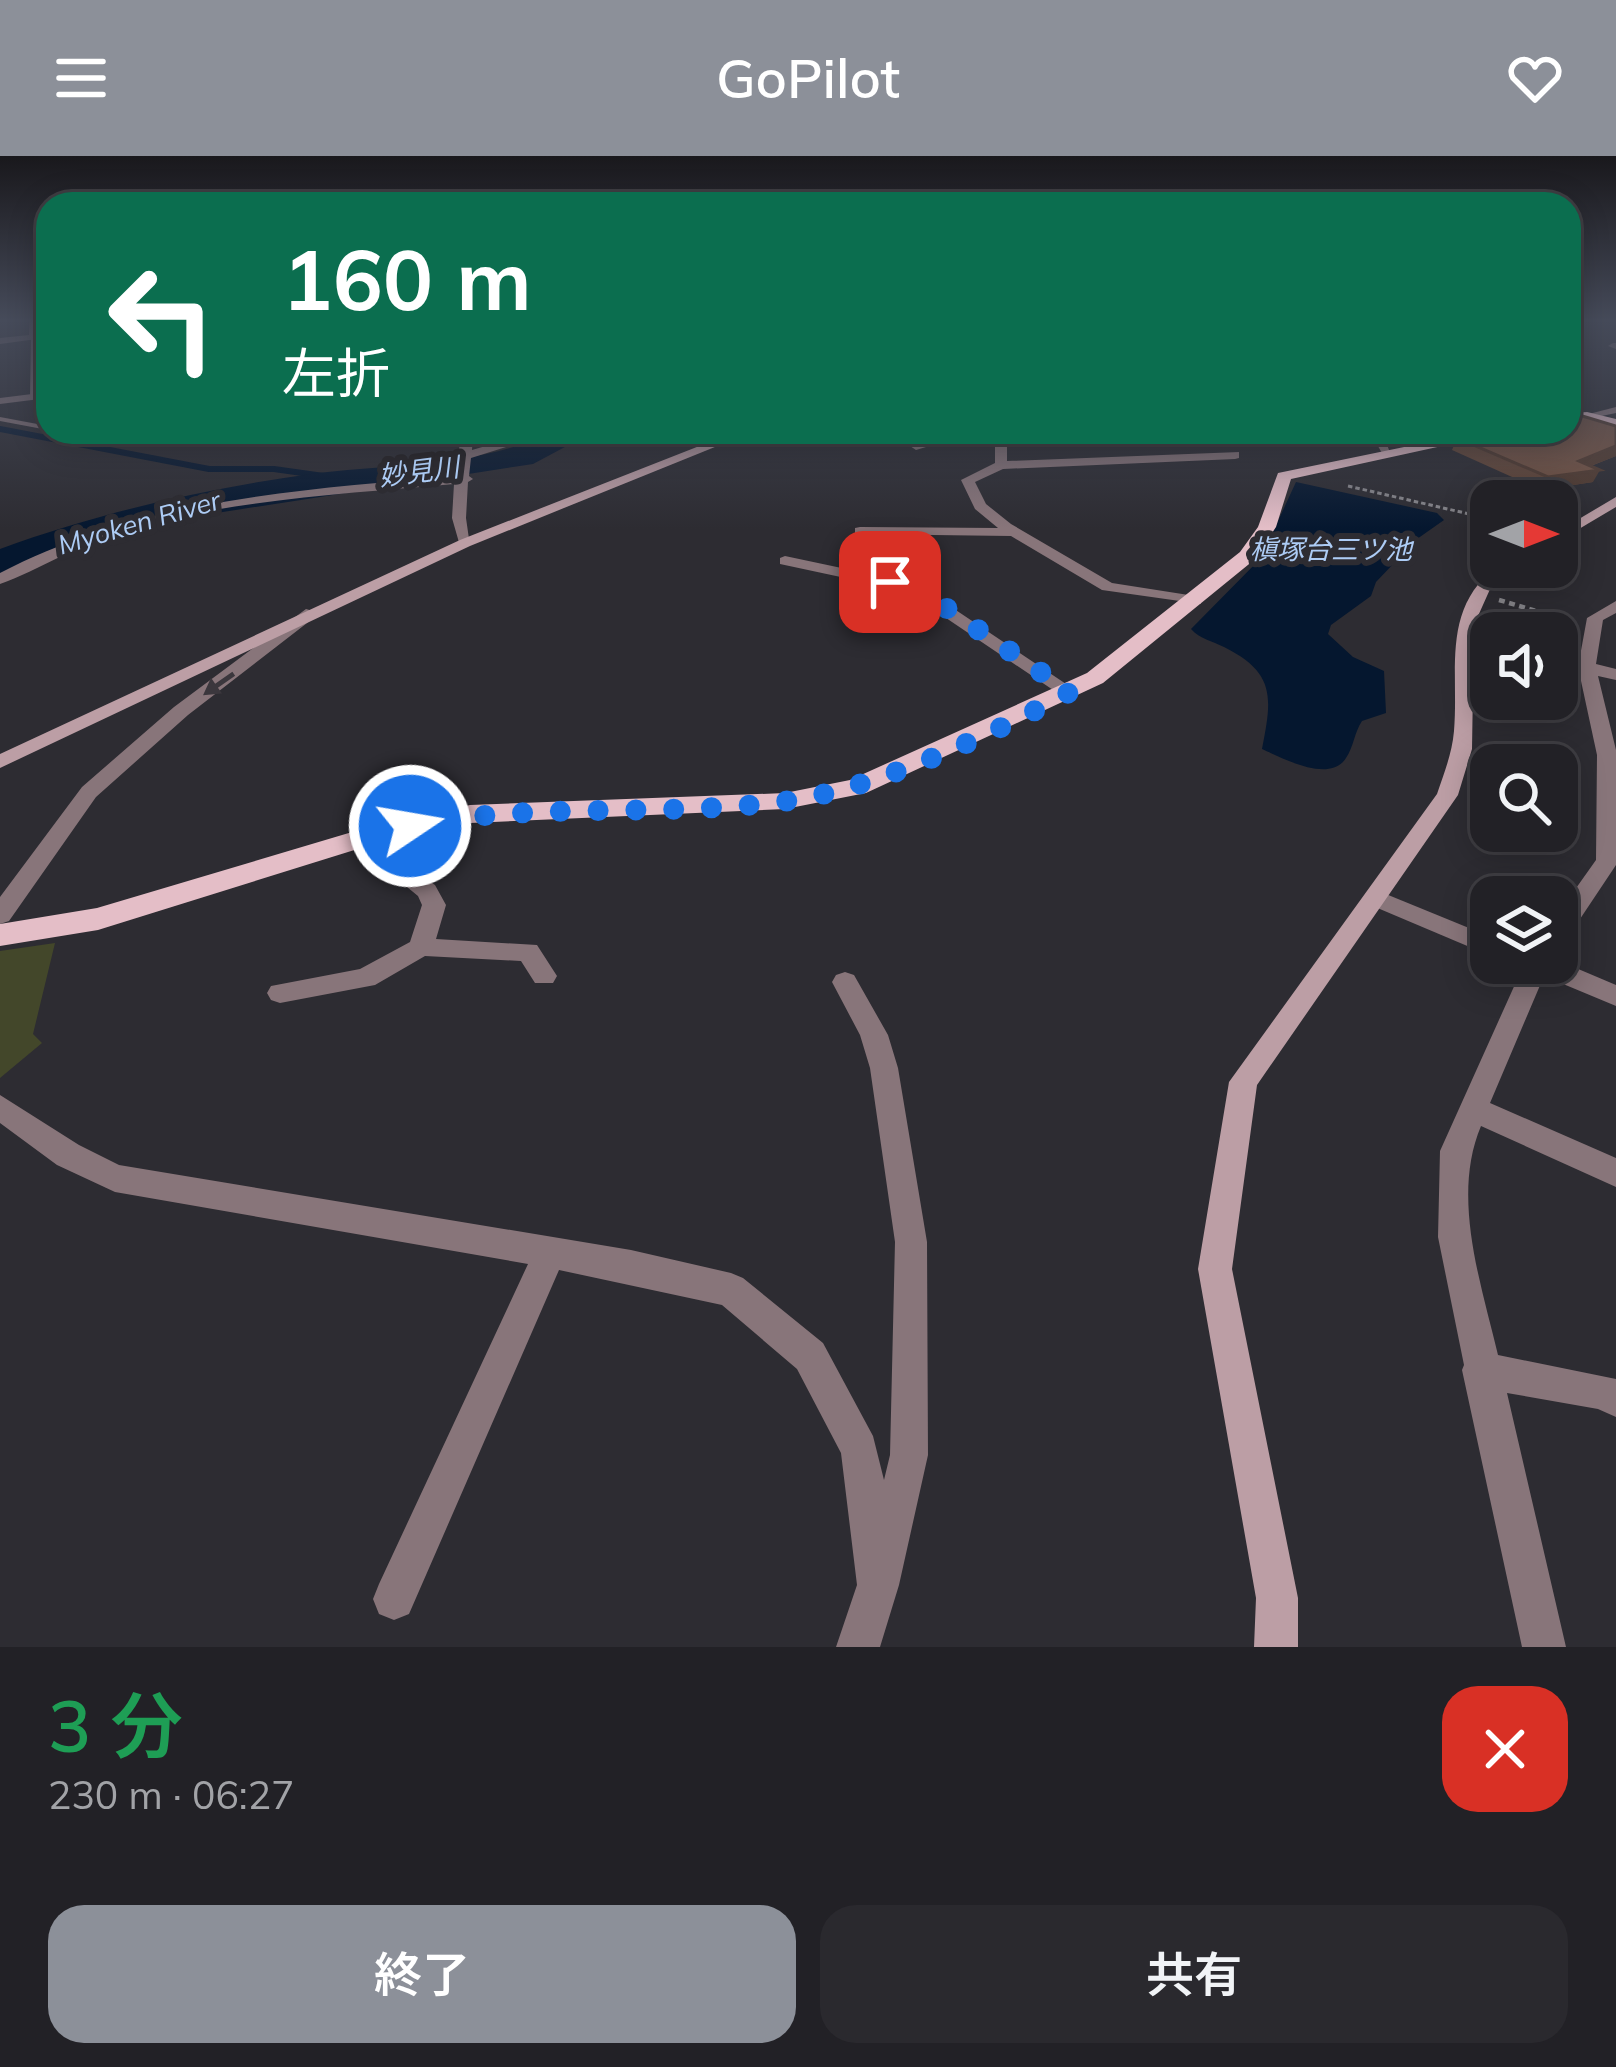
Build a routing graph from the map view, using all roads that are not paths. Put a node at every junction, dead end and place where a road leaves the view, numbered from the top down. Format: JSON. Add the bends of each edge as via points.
{"nodes":[{"id":1,"x":33,"y":390,"type":"edge"},
{"id":2,"x":33,"y":397,"type":"junction"},
{"id":3,"x":36,"y":397,"type":"edge"},
{"id":4,"x":0,"y":401,"type":"edge"},
{"id":5,"x":1616,"y":410,"type":"edge"},
{"id":6,"x":1581,"y":416,"type":"edge"},
{"id":7,"x":1587,"y":416,"type":"junction"},
{"id":8,"x":0,"y":419,"type":"edge"},
{"id":9,"x":1616,"y":424,"type":"edge"},
{"id":10,"x":36,"y":426,"type":"edge"},
{"id":11,"x":467,"y":444,"type":"edge"},
{"id":12,"x":505,"y":444,"type":"edge"},
{"id":13,"x":716,"y":444,"type":"edge"},
{"id":14,"x":924,"y":444,"type":"edge"},
{"id":15,"x":1001,"y":444,"type":"edge"},
{"id":16,"x":1376,"y":444,"type":"edge"},
{"id":17,"x":916,"y":446,"type":"dead end"},
{"id":18,"x":467,"y":455,"type":"junction"},
{"id":19,"x":1235,"y":455,"type":"dead end"},
{"id":20,"x":1001,"y":465,"type":"junction"},
{"id":21,"x":466,"y":478,"type":"junction"},
{"id":22,"x":1614,"y":504,"type":"edge"},
{"id":23,"x":1578,"y":525,"type":"edge"},
{"id":24,"x":860,"y":531,"type":"dead end"},
{"id":25,"x":1014,"y":532,"type":"junction"},
{"id":26,"x":465,"y":543,"type":"junction"},
{"id":27,"x":785,"y":561,"type":"dead end"},
{"id":28,"x":0,"y":579,"type":"edge"},
{"id":29,"x":1482,"y":588,"type":"edge"},
{"id":30,"x":1195,"y":601,"type":"junction"},
{"id":31,"x":1616,"y":606,"type":"edge"},
{"id":32,"x":312,"y":613,"type":"junction"},
{"id":33,"x":1587,"y":667,"type":"junction"},
{"id":34,"x":1616,"y":675,"type":"edge"},
{"id":35,"x":1070,"y":692,"type":"junction"},
{"id":36,"x":1611,"y":757,"type":"edge"},
{"id":37,"x":0,"y":762,"type":"edge"},
{"id":38,"x":410,"y":826,"type":"junction"},
{"id":39,"x":1612,"y":862,"type":"edge"},
{"id":40,"x":1376,"y":898,"type":"junction"},
{"id":41,"x":1578,"y":907,"type":"edge"},
{"id":42,"x":0,"y":915,"type":"edge"},
{"id":43,"x":0,"y":935,"type":"edge"},
{"id":44,"x":1470,"y":938,"type":"edge"},
{"id":45,"x":421,"y":947,"type":"junction"},
{"id":46,"x":544,"y":976,"type":"dead end"},
{"id":47,"x":1578,"y":981,"type":"edge"},
{"id":48,"x":845,"y":982,"type":"dead end"},
{"id":49,"x":1526,"y":984,"type":"edge"},
{"id":50,"x":280,"y":993,"type":"dead end"},
{"id":51,"x":1616,"y":996,"type":"edge"},
{"id":52,"x":0,"y":1107,"type":"edge"},
{"id":53,"x":1473,"y":1109,"type":"junction"},
{"id":54,"x":1616,"y":1173,"type":"edge"},
{"id":55,"x":550,"y":1252,"type":"junction"},
{"id":56,"x":1480,"y":1370,"type":"junction"},
{"id":57,"x":1616,"y":1399,"type":"edge"},
{"id":58,"x":878,"y":1585,"type":"junction"},
{"id":59,"x":394,"y":1599,"type":"dead end"},
{"id":60,"x":858,"y":1647,"type":"edge"},
{"id":61,"x":1276,"y":1647,"type":"edge"},
{"id":62,"x":1544,"y":1647,"type":"edge"}],
"edges":[{"from":1,"to":2,"type":"lane"},
{"from":2,"to":3,"type":"street"},
{"from":2,"to":4,"type":"street"},
{"from":5,"to":7,"type":"street"},
{"from":6,"to":7,"type":"main road"},
{"from":7,"to":9,"type":"main road"},
{"from":8,"to":10,"type":"lane"},
{"from":11,"to":18,"type":"street"},
{"from":12,"to":18,"type":"street"},
{"from":13,"to":26,"type":"street"},
{"from":14,"to":17,"type":"street"},
{"from":15,"to":20,"type":"street"},
{"from":16,"to":30,"type":"main road","via":[[1279,479],[1257,542]]},
{"from":18,"to":21,"type":"street"},
{"from":19,"to":20,"type":"street"},
{"from":20,"to":25,"type":"street","via":[[968,480],[980,506]]},
{"from":21,"to":26,"type":"street","via":[[456,524]]},
{"from":21,"to":28,"type":"street","via":[[241,501],[149,519]]},
{"from":22,"to":23,"type":"street"},
{"from":24,"to":25,"type":"street"},
{"from":25,"to":30,"type":"street","via":[[1108,587]]},
{"from":26,"to":32,"type":"street"},
{"from":27,"to":35,"type":"street","via":[[911,587]]},
{"from":29,"to":40,"type":"street","via":[[1463,618],[1462,750],[1447,794]]},
{"from":30,"to":35,"type":"main road"},
{"from":31,"to":33,"type":"street","via":[[1595,618]]},
{"from":32,"to":37,"type":"street"},
{"from":32,"to":42,"type":"street","one_way":true,"via":[[88,792]]},
{"from":33,"to":34,"type":"street"},
{"from":33,"to":36,"type":"street"},
{"from":35,"to":38,"type":"main road","via":[[857,787],[785,801],[470,814]]},
{"from":36,"to":39,"type":"street"},
{"from":38,"to":43,"type":"main road","via":[[157,903]]},
{"from":38,"to":45,"type":"street","via":[[408,878],[434,905]]},
{"from":39,"to":41,"type":"street"},
{"from":40,"to":44,"type":"street"},
{"from":40,"to":61,"type":"street","via":[[1243,1082],[1216,1269],[1277,1598]]},
{"from":45,"to":46,"type":"street","via":[[528,952]]},
{"from":45,"to":50,"type":"street","via":[[367,978]]},
{"from":47,"to":51,"type":"street"},
{"from":48,"to":58,"type":"street","via":[[884,1068],[911,1242],[910,1455]]},
{"from":49,"to":53,"type":"street"},
{"from":52,"to":55,"type":"street","via":[[115,1178]]},
{"from":53,"to":54,"type":"street"},
{"from":53,"to":56,"type":"street","via":[[1455,1150],[1454,1237]]},
{"from":55,"to":58,"type":"street","via":[[731,1290],[810,1356],[860,1449]]},
{"from":55,"to":59,"type":"street"},
{"from":56,"to":57,"type":"street"},
{"from":56,"to":62,"type":"street"},
{"from":58,"to":60,"type":"street"}]}
